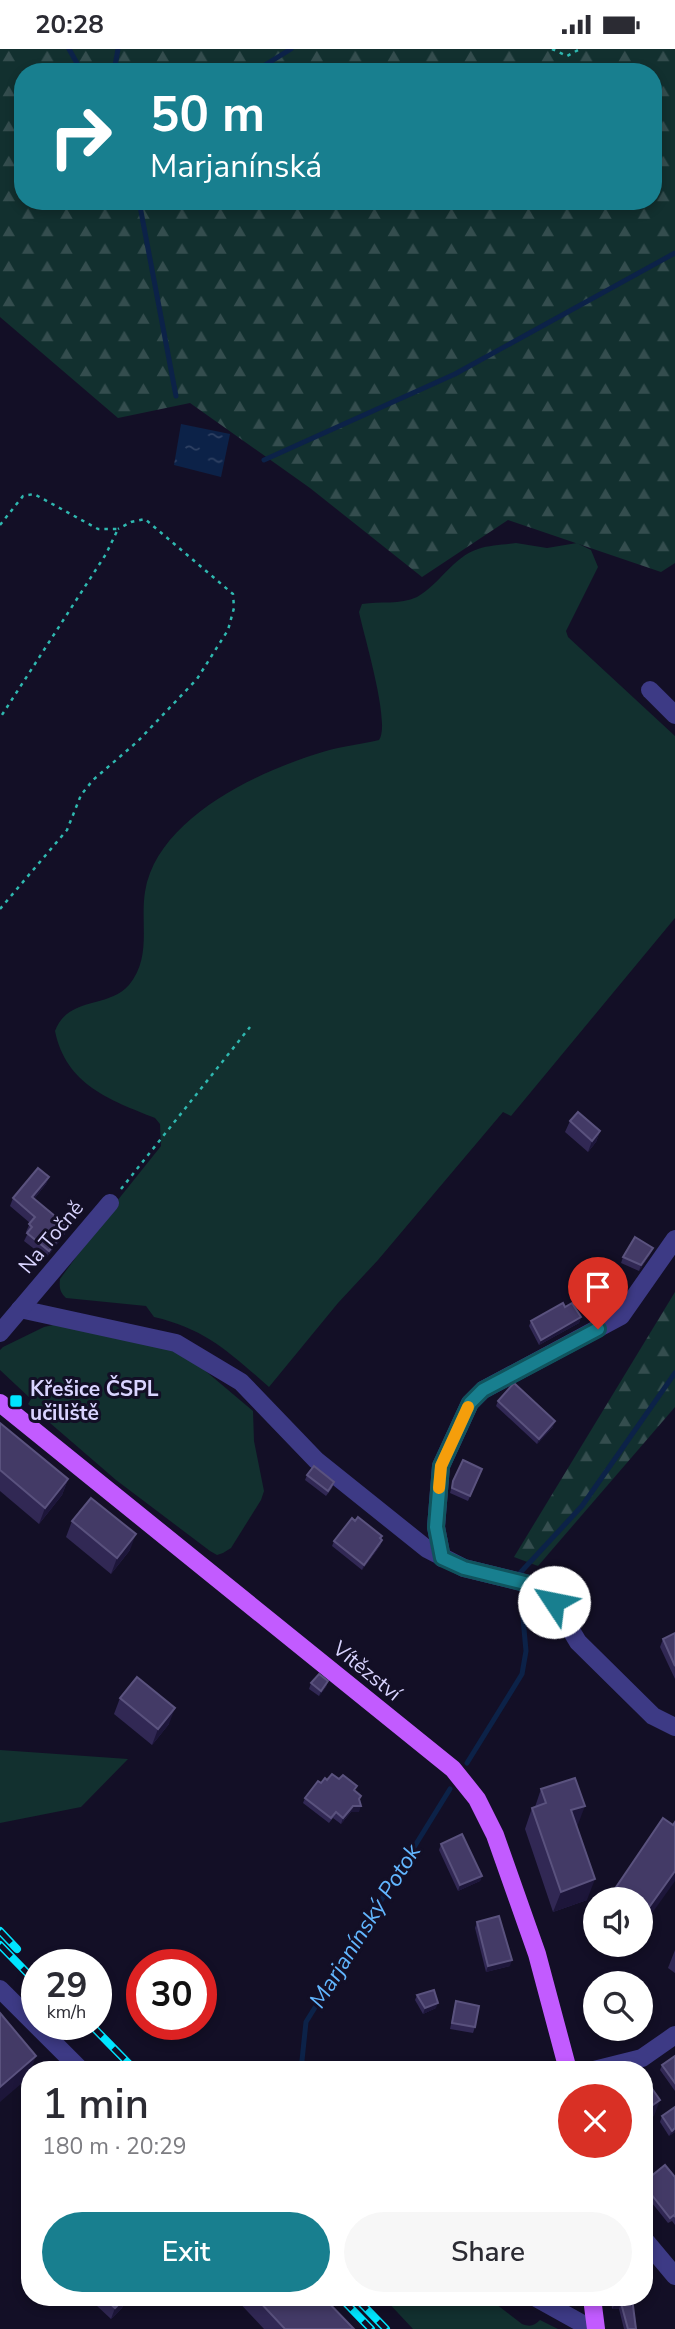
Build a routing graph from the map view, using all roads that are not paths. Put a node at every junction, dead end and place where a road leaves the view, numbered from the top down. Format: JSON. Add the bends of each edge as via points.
{"nodes":[{"id":1,"x":650,"y":690,"type":"dead end"},
{"id":2,"x":675,"y":715,"type":"edge"},
{"id":3,"x":110,"y":1203,"type":"road end"},
{"id":4,"x":675,"y":1239,"type":"edge"},
{"id":5,"x":20,"y":1309,"type":"junction"},
{"id":6,"x":0,"y":1333,"type":"edge"},
{"id":7,"x":0,"y":1403,"type":"edge"},
{"id":8,"x":442,"y":1558,"type":"junction"},
{"id":9,"x":675,"y":1727,"type":"edge"},
{"id":10,"x":0,"y":1989,"type":"edge"},
{"id":11,"x":675,"y":2035,"type":"edge"},
{"id":12,"x":72,"y":2061,"type":"edge"},
{"id":13,"x":566,"y":2061,"type":"edge"},
{"id":14,"x":627,"y":2061,"type":"edge"},
{"id":15,"x":653,"y":2250,"type":"edge"},
{"id":16,"x":675,"y":2276,"type":"edge"},
{"id":17,"x":551,"y":2306,"type":"edge"},
{"id":18,"x":593,"y":2306,"type":"edge"},
{"id":19,"x":594,"y":2329,"type":"edge"}],
"edges":[{"from":1,"to":2,"type":"street"},
{"from":3,"to":5,"type":"street","name":"Na Točně"},
{"from":4,"to":8,"type":"street","via":[[621,1316],[483,1390],[470,1403],[441,1466],[436,1527]]},
{"from":5,"to":6,"type":"street","name":"Na Točně"},
{"from":5,"to":8,"type":"street","via":[[176,1343],[241,1382],[317,1460]]},
{"from":7,"to":13,"type":"main road","name":"Vítězství","via":[[453,1769],[477,1799],[495,1835],[537,1954]]},
{"from":8,"to":9,"type":"street","via":[[537,1586],[554,1602],[578,1643],[653,1716]]},
{"from":10,"to":12,"type":"street"},
{"from":11,"to":14,"type":"street","via":[[642,2057]]},
{"from":15,"to":16,"type":"street"},
{"from":17,"to":19,"type":"street"},
{"from":18,"to":19,"type":"main road"}]}
